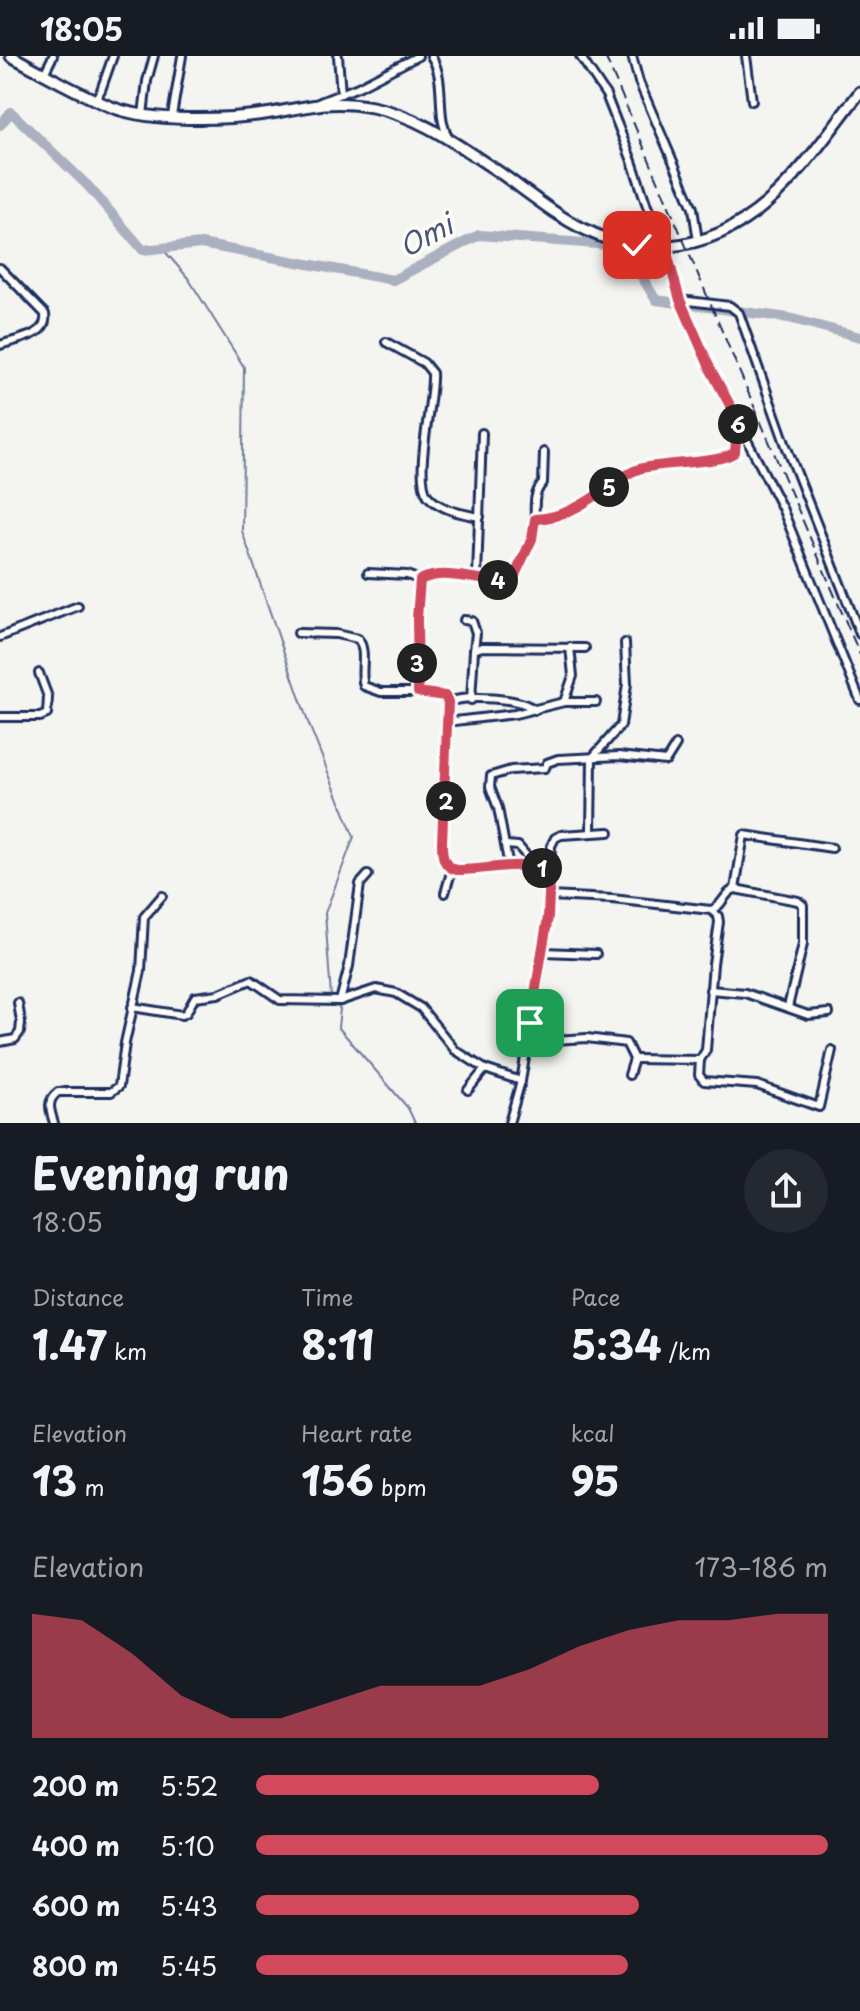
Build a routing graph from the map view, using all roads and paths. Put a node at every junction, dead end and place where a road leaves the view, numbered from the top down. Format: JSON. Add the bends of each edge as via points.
{"nodes":[{"id":1,"x":11,"y":56,"type":"edge"},
{"id":2,"x":53,"y":56,"type":"edge"},
{"id":3,"x":113,"y":56,"type":"edge"},
{"id":4,"x":154,"y":56,"type":"edge"},
{"id":5,"x":182,"y":56,"type":"edge"},
{"id":6,"x":338,"y":56,"type":"edge"},
{"id":7,"x":418,"y":56,"type":"edge"},
{"id":8,"x":431,"y":56,"type":"edge"},
{"id":9,"x":580,"y":56,"type":"edge"},
{"id":10,"x":632,"y":56,"type":"edge"},
{"id":11,"x":746,"y":56,"type":"edge"},
{"id":12,"x":45,"y":72,"type":"junction"},
{"id":13,"x":860,"y":92,"type":"edge"},
{"id":14,"x":341,"y":94,"type":"junction"},
{"id":15,"x":95,"y":100,"type":"junction"},
{"id":16,"x":752,"y":101,"type":"dead end"},
{"id":17,"x":311,"y":104,"type":"junction"},
{"id":18,"x":143,"y":115,"type":"junction"},
{"id":19,"x":172,"y":116,"type":"junction"},
{"id":20,"x":448,"y":138,"type":"junction"},
{"id":21,"x":698,"y":241,"type":"junction"},
{"id":22,"x":665,"y":246,"type":"junction"},
{"id":23,"x":0,"y":268,"type":"edge"},
{"id":24,"x":680,"y":300,"type":"junction"},
{"id":25,"x":386,"y":342,"type":"dead end"},
{"id":26,"x":0,"y":345,"type":"edge"},
{"id":27,"x":738,"y":420,"type":"junction"},
{"id":28,"x":482,"y":433,"type":"dead end"},
{"id":29,"x":544,"y":452,"type":"dead end"},
{"id":30,"x":480,"y":517,"type":"junction"},
{"id":31,"x":535,"y":519,"type":"junction"},
{"id":32,"x":368,"y":573,"type":"dead end"},
{"id":33,"x":477,"y":577,"type":"junction"},
{"id":34,"x":420,"y":580,"type":"junction"},
{"id":35,"x":78,"y":606,"type":"dead end"},
{"id":36,"x":464,"y":620,"type":"dead end"},
{"id":37,"x":298,"y":633,"type":"dead end"},
{"id":38,"x":860,"y":634,"type":"edge"},
{"id":39,"x":0,"y":637,"type":"edge"},
{"id":40,"x":625,"y":643,"type":"dead end"},
{"id":41,"x":570,"y":647,"type":"junction"},
{"id":42,"x":585,"y":648,"type":"dead end"},
{"id":43,"x":474,"y":650,"type":"junction"},
{"id":44,"x":39,"y":673,"type":"dead end"},
{"id":45,"x":418,"y":692,"type":"junction"},
{"id":46,"x":471,"y":700,"type":"junction"},
{"id":47,"x":860,"y":700,"type":"edge"},
{"id":48,"x":448,"y":702,"type":"junction"},
{"id":49,"x":564,"y":702,"type":"junction"},
{"id":50,"x":596,"y":702,"type":"dead end"},
{"id":51,"x":535,"y":710,"type":"junction"},
{"id":52,"x":0,"y":717,"type":"edge"},
{"id":53,"x":446,"y":722,"type":"junction"},
{"id":54,"x":676,"y":745,"type":"dead end"},
{"id":55,"x":592,"y":758,"type":"junction"},
{"id":56,"x":591,"y":832,"type":"junction"},
{"id":57,"x":609,"y":832,"type":"dead end"},
{"id":58,"x":506,"y":845,"type":"junction"},
{"id":59,"x":832,"y":848,"type":"dead end"},
{"id":60,"x":509,"y":867,"type":"junction"},
{"id":61,"x":536,"y":867,"type":"junction"},
{"id":62,"x":452,"y":869,"type":"junction"},
{"id":63,"x":550,"y":871,"type":"junction"},
{"id":64,"x":368,"y":875,"type":"dead end"},
{"id":65,"x":735,"y":889,"type":"junction"},
{"id":66,"x":445,"y":893,"type":"dead end"},
{"id":67,"x":162,"y":896,"type":"dead end"},
{"id":68,"x":549,"y":896,"type":"junction"},
{"id":69,"x":711,"y":910,"type":"junction"},
{"id":70,"x":543,"y":952,"type":"junction"},
{"id":71,"x":596,"y":954,"type":"dead end"},
{"id":72,"x":710,"y":990,"type":"junction"},
{"id":73,"x":340,"y":1001,"type":"junction"},
{"id":74,"x":18,"y":1003,"type":"dead end"},
{"id":75,"x":132,"y":1007,"type":"junction"},
{"id":76,"x":788,"y":1007,"type":"junction"},
{"id":77,"x":829,"y":1013,"type":"dead end"},
{"id":78,"x":528,"y":1036,"type":"junction"},
{"id":79,"x":0,"y":1042,"type":"edge"},
{"id":80,"x":832,"y":1050,"type":"dead end"},
{"id":81,"x":634,"y":1059,"type":"junction"},
{"id":82,"x":700,"y":1060,"type":"junction"},
{"id":83,"x":485,"y":1069,"type":"junction"},
{"id":84,"x":629,"y":1075,"type":"dead end"},
{"id":85,"x":521,"y":1081,"type":"junction"},
{"id":86,"x":468,"y":1090,"type":"dead end"},
{"id":87,"x":54,"y":1123,"type":"edge"},
{"id":88,"x":509,"y":1123,"type":"edge"}],
"edges":[{"from":1,"to":12,"type":"main road"},
{"from":2,"to":12,"type":"street"},
{"from":3,"to":15,"type":"street"},
{"from":4,"to":18,"type":"street"},
{"from":5,"to":19,"type":"street"},
{"from":6,"to":14,"type":"street"},
{"from":7,"to":14,"type":"street"},
{"from":8,"to":20,"type":"street","via":[[441,83]]},
{"from":9,"to":22,"type":"street","via":[[606,95]]},
{"from":10,"to":21,"type":"street","via":[[693,208]]},
{"from":11,"to":16,"type":"street"},
{"from":12,"to":15,"type":"main road"},
{"from":13,"to":21,"type":"main road","via":[[770,203],[733,228]]},
{"from":14,"to":17,"type":"street"},
{"from":15,"to":18,"type":"main road"},
{"from":17,"to":19,"type":"main road","via":[[265,114]]},
{"from":17,"to":20,"type":"main road","via":[[375,107]]},
{"from":18,"to":19,"type":"main road"},
{"from":20,"to":22,"type":"main road","via":[[585,229],[626,243]]},
{"from":21,"to":22,"type":"main road"},
{"from":22,"to":24,"type":"street"},
{"from":23,"to":26,"type":"street","via":[[47,319],[34,334]]},
{"from":24,"to":27,"type":"street"},
{"from":24,"to":38,"type":"street","via":[[730,306],[739,313]]},
{"from":25,"to":30,"type":"street","via":[[432,373],[426,494],[445,507]]},
{"from":27,"to":31,"type":"street","via":[[733,455],[640,469],[564,514]]},
{"from":27,"to":47,"type":"street","via":[[782,508]]},
{"from":28,"to":30,"type":"street"},
{"from":29,"to":31,"type":"street"},
{"from":30,"to":33,"type":"street"},
{"from":31,"to":33,"type":"street","via":[[514,577]]},
{"from":32,"to":34,"type":"street"},
{"from":33,"to":34,"type":"street","via":[[433,574]]},
{"from":34,"to":45,"type":"street"},
{"from":35,"to":39,"type":"street"},
{"from":36,"to":43,"type":"street","via":[[472,621],[476,633]]},
{"from":37,"to":45,"type":"street","via":[[358,639],[364,686],[381,692]]},
{"from":40,"to":55,"type":"street","via":[[621,725]]},
{"from":41,"to":42,"type":"street"},
{"from":41,"to":43,"type":"street"},
{"from":41,"to":49,"type":"street","via":[[573,676]]},
{"from":43,"to":46,"type":"street"},
{"from":44,"to":52,"type":"street","via":[[48,697],[47,714]]},
{"from":45,"to":48,"type":"street","via":[[445,696]]},
{"from":46,"to":48,"type":"street"},
{"from":46,"to":51,"type":"street","via":[[517,701]]},
{"from":48,"to":53,"type":"street"},
{"from":49,"to":50,"type":"street"},
{"from":49,"to":51,"type":"street"},
{"from":51,"to":53,"type":"street"},
{"from":53,"to":62,"type":"street","via":[[442,853]]},
{"from":54,"to":55,"type":"street","via":[[666,761]]},
{"from":55,"to":56,"type":"street"},
{"from":55,"to":58,"type":"street","via":[[558,759],[545,768],[491,776]]},
{"from":56,"to":57,"type":"street"},
{"from":56,"to":63,"type":"street","via":[[555,838]]},
{"from":58,"to":60,"type":"street"},
{"from":58,"to":61,"type":"street","via":[[518,846]]},
{"from":59,"to":65,"type":"street","via":[[744,835]]},
{"from":60,"to":61,"type":"street"},
{"from":60,"to":62,"type":"street"},
{"from":61,"to":63,"type":"street"},
{"from":62,"to":66,"type":"street"},
{"from":63,"to":68,"type":"street"},
{"from":64,"to":73,"type":"street","via":[[360,884]]},
{"from":65,"to":69,"type":"street"},
{"from":65,"to":76,"type":"street","via":[[803,905],[803,944]]},
{"from":67,"to":75,"type":"street","via":[[144,917],[141,971]]},
{"from":68,"to":69,"type":"street"},
{"from":68,"to":70,"type":"street"},
{"from":69,"to":72,"type":"street","via":[[719,922]]},
{"from":70,"to":71,"type":"street"},
{"from":70,"to":78,"type":"street"},
{"from":72,"to":76,"type":"street","via":[[745,993]]},
{"from":72,"to":82,"type":"street","via":[[709,1036]]},
{"from":73,"to":75,"type":"street","via":[[280,1000],[251,980],[195,997],[182,1015]]},
{"from":73,"to":83,"type":"street","via":[[376,989],[396,993],[421,1008],[455,1050]]},
{"from":74,"to":79,"type":"street","via":[[18,1036]]},
{"from":75,"to":87,"type":"street","via":[[119,1086],[111,1092],[58,1092],[49,1105]]},
{"from":76,"to":77,"type":"street","via":[[808,1015]]},
{"from":78,"to":81,"type":"street","via":[[626,1043]]},
{"from":78,"to":85,"type":"street"},
{"from":80,"to":82,"type":"street","via":[[819,1107],[757,1085],[704,1081]]},
{"from":81,"to":82,"type":"street"},
{"from":81,"to":84,"type":"street"},
{"from":83,"to":85,"type":"street"},
{"from":83,"to":86,"type":"street"},
{"from":85,"to":88,"type":"street"}]}
